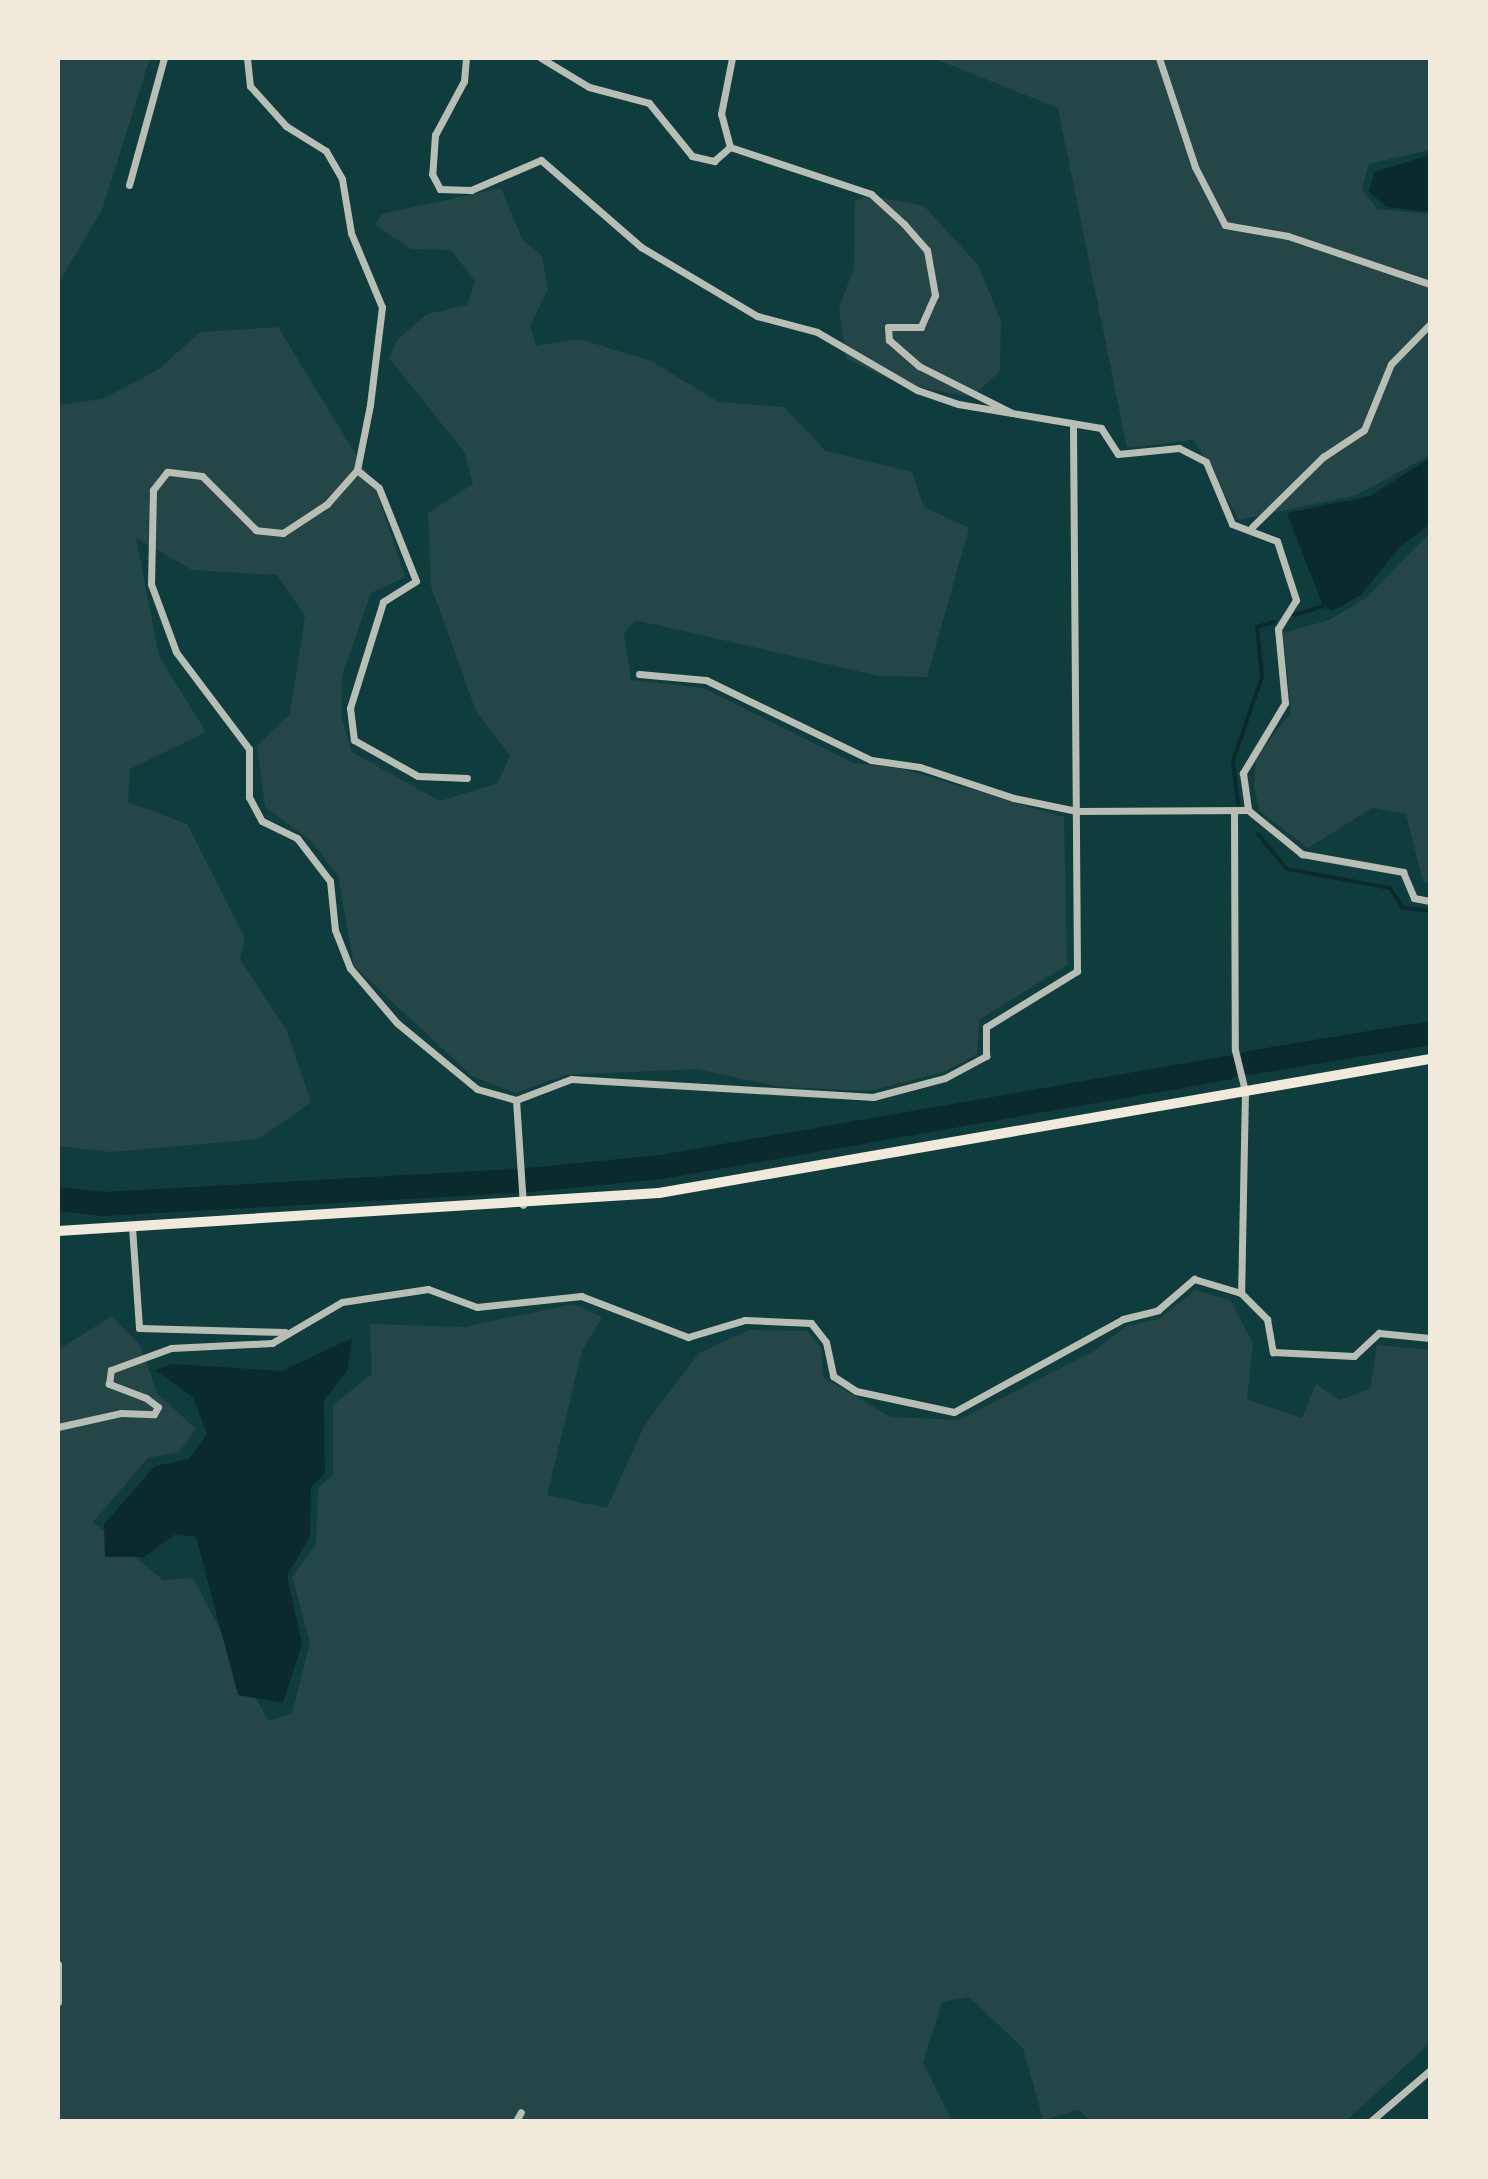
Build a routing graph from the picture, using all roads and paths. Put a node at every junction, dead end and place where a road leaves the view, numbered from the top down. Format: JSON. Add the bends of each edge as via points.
{"nodes":[{"id":1,"x":164,"y":58,"type":"edge"},
{"id":2,"x":247,"y":58,"type":"edge"},
{"id":3,"x":466,"y":58,"type":"edge"},
{"id":4,"x":541,"y":58,"type":"edge"},
{"id":5,"x":732,"y":58,"type":"edge"},
{"id":6,"x":1159,"y":58,"type":"edge"},
{"id":7,"x":730,"y":147,"type":"junction"},
{"id":8,"x":129,"y":185,"type":"dead end"},
{"id":9,"x":1430,"y":284,"type":"edge"},
{"id":10,"x":1430,"y":324,"type":"edge"},
{"id":11,"x":1014,"y":414,"type":"junction"},
{"id":12,"x":1073,"y":424,"type":"junction"},
{"id":13,"x":357,"y":470,"type":"junction"},
{"id":14,"x":1252,"y":527,"type":"junction"},
{"id":15,"x":639,"y":674,"type":"dead end"},
{"id":16,"x":467,"y":778,"type":"dead end"},
{"id":17,"x":1248,"y":810,"type":"junction"},
{"id":18,"x":1077,"y":811,"type":"junction"},
{"id":19,"x":1234,"y":813,"type":"junction"},
{"id":20,"x":1430,"y":901,"type":"edge"},
{"id":21,"x":1430,"y":1059,"type":"edge"},
{"id":22,"x":1245,"y":1091,"type":"junction"},
{"id":23,"x":516,"y":1100,"type":"junction"},
{"id":24,"x":523,"y":1205,"type":"junction"},
{"id":25,"x":132,"y":1227,"type":"junction"},
{"id":26,"x":58,"y":1231,"type":"edge"},
{"id":27,"x":1241,"y":1293,"type":"junction"},
{"id":28,"x":291,"y":1330,"type":"junction"},
{"id":29,"x":1430,"y":1338,"type":"edge"},
{"id":30,"x":58,"y":1427,"type":"edge"},
{"id":31,"x":58,"y":1964,"type":"edge"},
{"id":32,"x":58,"y":2002,"type":"edge"},
{"id":33,"x":1430,"y":2070,"type":"edge"},
{"id":34,"x":521,"y":2112,"type":"dead end"},
{"id":35,"x":516,"y":2121,"type":"edge"},
{"id":36,"x":1371,"y":2121,"type":"edge"}],
"edges":[{"from":1,"to":8,"type":"street"},
{"from":2,"to":13,"type":"street","via":[[250,86],[286,126],[326,151],[342,179],[351,233],[378,285],[381,321]]},
{"from":3,"to":11,"type":"street","via":[[464,81],[435,135],[432,174],[440,189],[471,190],[541,160],[641,247],[757,316],[817,332],[917,390]]},
{"from":4,"to":7,"type":"street","via":[[589,87],[649,103],[692,156],[714,161]]},
{"from":5,"to":7,"type":"street","via":[[721,114]]},
{"from":6,"to":9,"type":"street","via":[[1195,167],[1225,225],[1288,236]]},
{"from":7,"to":11,"type":"street","via":[[871,194],[904,224],[927,250],[935,295],[921,327],[888,327],[889,340],[919,366]]},
{"from":10,"to":14,"type":"street","via":[[1391,364],[1364,430],[1323,457]]},
{"from":11,"to":12,"type":"street"},
{"from":12,"to":14,"type":"street","via":[[1101,428],[1118,454],[1179,448],[1206,462],[1232,524]]},
{"from":12,"to":18,"type":"street"},
{"from":13,"to":16,"type":"street","via":[[379,488],[416,581],[383,602],[350,708],[354,740],[418,776]]},
{"from":13,"to":23,"type":"street","via":[[327,504],[283,533],[256,530],[202,476],[167,472],[153,490],[151,584],[176,652],[249,749],[249,797],[262,821],[297,838],[330,881],[335,930],[350,968],[431,1053],[477,1089]]},
{"from":14,"to":17,"type":"street","via":[[1277,541],[1296,600],[1278,629],[1285,703],[1243,773]]},
{"from":15,"to":18,"type":"street","via":[[706,680],[871,760]]},
{"from":17,"to":19,"type":"street"},
{"from":17,"to":20,"type":"street","via":[[1302,854],[1326,852],[1403,872],[1414,898]]},
{"from":18,"to":19,"type":"street"},
{"from":18,"to":23,"type":"street","via":[[1077,971],[986,1027],[986,1056],[959,1071],[873,1097],[571,1079]]},
{"from":19,"to":22,"type":"street","via":[[1235,1050]]},
{"from":21,"to":22,"type":"main road"},
{"from":22,"to":24,"type":"main road","via":[[659,1193]]},
{"from":22,"to":27,"type":"street"},
{"from":23,"to":24,"type":"street"},
{"from":24,"to":25,"type":"main road"},
{"from":25,"to":26,"type":"main road"},
{"from":25,"to":28,"type":"street","via":[[139,1328],[268,1336]]},
{"from":27,"to":28,"type":"street","via":[[1194,1279],[1158,1310],[1123,1319],[954,1412],[856,1391],[833,1376],[826,1342],[811,1323],[745,1320],[688,1337],[581,1296],[477,1307],[428,1289],[342,1302]]},
{"from":27,"to":29,"type":"street","via":[[1267,1319],[1273,1352],[1354,1356],[1379,1333]]},
{"from":28,"to":30,"type":"street","via":[[272,1343],[171,1348],[111,1370],[109,1384],[146,1398],[158,1407],[154,1414],[121,1413]]},
{"from":31,"to":32,"type":"street"},
{"from":33,"to":36,"type":"street"},
{"from":34,"to":35,"type":"street"}]}
